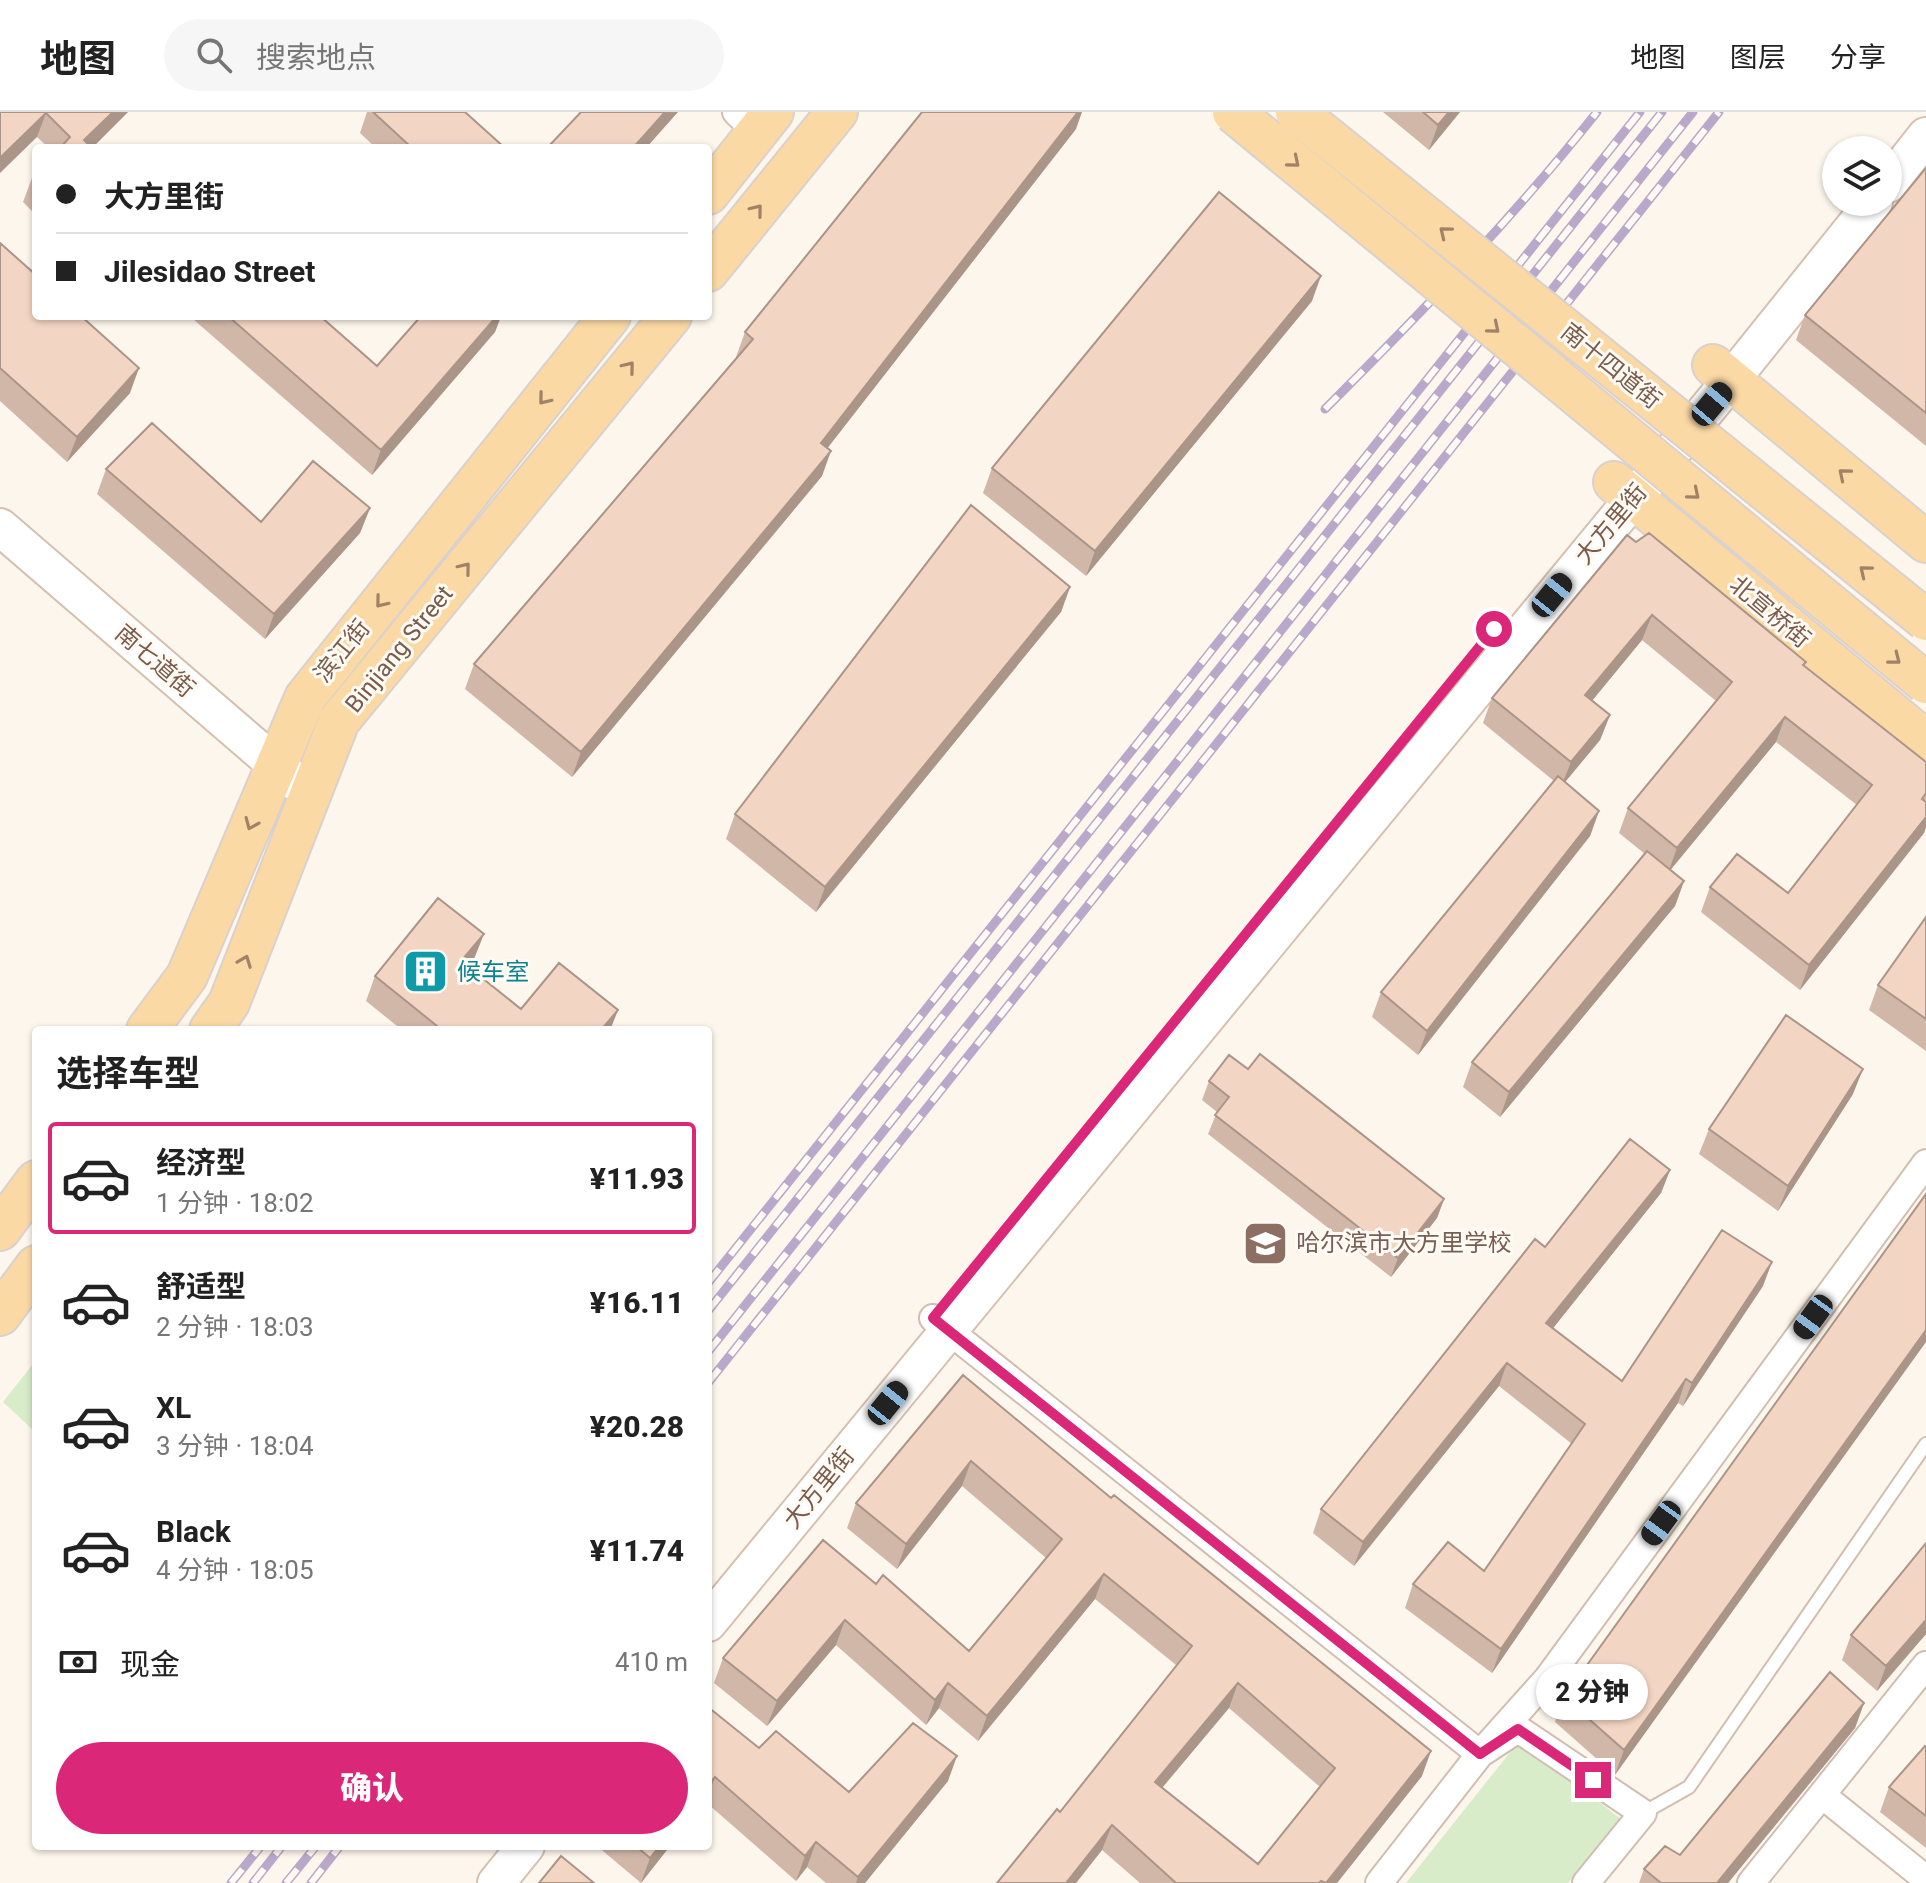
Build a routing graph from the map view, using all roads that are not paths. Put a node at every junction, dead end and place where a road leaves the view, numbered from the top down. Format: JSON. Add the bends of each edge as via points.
{"nodes":[{"id":1,"x":837,"y":112,"type":"edge"},
{"id":2,"x":1233,"y":112,"type":"edge"},
{"id":3,"x":1296,"y":112,"type":"edge"},
{"id":4,"x":1918,"y":112,"type":"edge"},
{"id":5,"x":756,"y":119,"type":"edge"},
{"id":6,"x":1898,"y":136,"type":"edge"},
{"id":7,"x":1926,"y":136,"type":"edge"},
{"id":8,"x":1902,"y":166,"type":"edge"},
{"id":9,"x":712,"y":188,"type":"edge"},
{"id":10,"x":1835,"y":216,"type":"edge"},
{"id":11,"x":1862,"y":216,"type":"edge"},
{"id":12,"x":712,"y":266,"type":"edge"},
{"id":13,"x":607,"y":320,"type":"edge"},
{"id":14,"x":668,"y":320,"type":"edge"},
{"id":15,"x":1722,"y":373,"type":"junction"},
{"id":16,"x":1623,"y":490,"type":"junction"},
{"id":17,"x":0,"y":527,"type":"edge"},
{"id":18,"x":1926,"y":542,"type":"edge"},
{"id":19,"x":1926,"y":620,"type":"edge"},
{"id":20,"x":1926,"y":683,"type":"edge"},
{"id":21,"x":1926,"y":741,"type":"edge"},
{"id":22,"x":276,"y":765,"type":"junction"},
{"id":23,"x":310,"y":794,"type":"junction"},
{"id":24,"x":150,"y":1026,"type":"edge"},
{"id":25,"x":213,"y":1026,"type":"edge"},
{"id":26,"x":1926,"y":1163,"type":"edge"},
{"id":27,"x":32,"y":1186,"type":"edge"},
{"id":28,"x":0,"y":1230,"type":"edge"},
{"id":29,"x":32,"y":1271,"type":"edge"},
{"id":30,"x":0,"y":1315,"type":"edge"},
{"id":31,"x":940,"y":1323,"type":"junction"},
{"id":32,"x":1926,"y":1444,"type":"edge"},
{"id":33,"x":712,"y":1590,"type":"edge"},
{"id":34,"x":712,"y":1618,"type":"edge"},
{"id":35,"x":1926,"y":1665,"type":"edge"},
{"id":36,"x":1480,"y":1754,"type":"junction"},
{"id":37,"x":1822,"y":1795,"type":"junction"},
{"id":38,"x":1643,"y":1813,"type":"junction"},
{"id":39,"x":501,"y":1850,"type":"edge"},
{"id":40,"x":523,"y":1850,"type":"edge"},
{"id":41,"x":1926,"y":1879,"type":"edge"},
{"id":42,"x":474,"y":1883,"type":"edge"},
{"id":43,"x":496,"y":1883,"type":"edge"},
{"id":44,"x":1379,"y":1883,"type":"edge"},
{"id":45,"x":1586,"y":1883,"type":"edge"},
{"id":46,"x":1751,"y":1883,"type":"edge"}],
"edges":[{"from":12,"to":1,"type":"main road","one_way":true},
{"from":2,"to":20,"type":"main road","one_way":true,"bridge":true},
{"from":19,"to":3,"type":"main road","name":"南十四道街","one_way":true,"bridge":true},
{"from":4,"to":6,"type":"main road"},
{"from":5,"to":9,"type":"main road"},
{"from":7,"to":8,"type":"main road"},
{"from":10,"to":15,"type":"main road","name":"大方里街"},
{"from":11,"to":15,"type":"main road","name":"大方里街"},
{"from":13,"to":22,"type":"main road","name":"滨江街","one_way":true,"via":[[305,698]]},
{"from":23,"to":14,"type":"main road","name":"Binjiang Street","one_way":true,"via":[[339,721]]},
{"from":15,"to":16,"type":"main road","name":"大方里街"},
{"from":18,"to":15,"type":"main road","one_way":true},
{"from":16,"to":21,"type":"main road","name":"北宣桥街"},
{"from":16,"to":31,"type":"main road","name":"大方里街"},
{"from":17,"to":22,"type":"main road","name":"南七道街"},
{"from":22,"to":23,"type":"main road","name":"南七道街"},
{"from":22,"to":24,"type":"main road","name":"滨江街","one_way":true,"via":[[187,976]]},
{"from":25,"to":23,"type":"main road","name":"Binjiang Street","one_way":true,"via":[[229,1003]]},
{"from":26,"to":36,"type":"street","via":[[1548,1678]]},
{"from":27,"to":28,"type":"main road"},
{"from":29,"to":30,"type":"main road"},
{"from":31,"to":33,"type":"main road","name":"大方里街"},
{"from":31,"to":34,"type":"main road","name":"大方里街"},
{"from":31,"to":36,"type":"street"},
{"from":32,"to":38,"type":"lane","via":[[1689,1787]]},
{"from":35,"to":37,"type":"street"},
{"from":36,"to":38,"type":"street","via":[[1518,1729]]},
{"from":36,"to":44,"type":"street"},
{"from":37,"to":41,"type":"street"},
{"from":37,"to":46,"type":"street"},
{"from":38,"to":45,"type":"street"},
{"from":39,"to":42,"type":"main road"},
{"from":40,"to":43,"type":"main road"}]}
